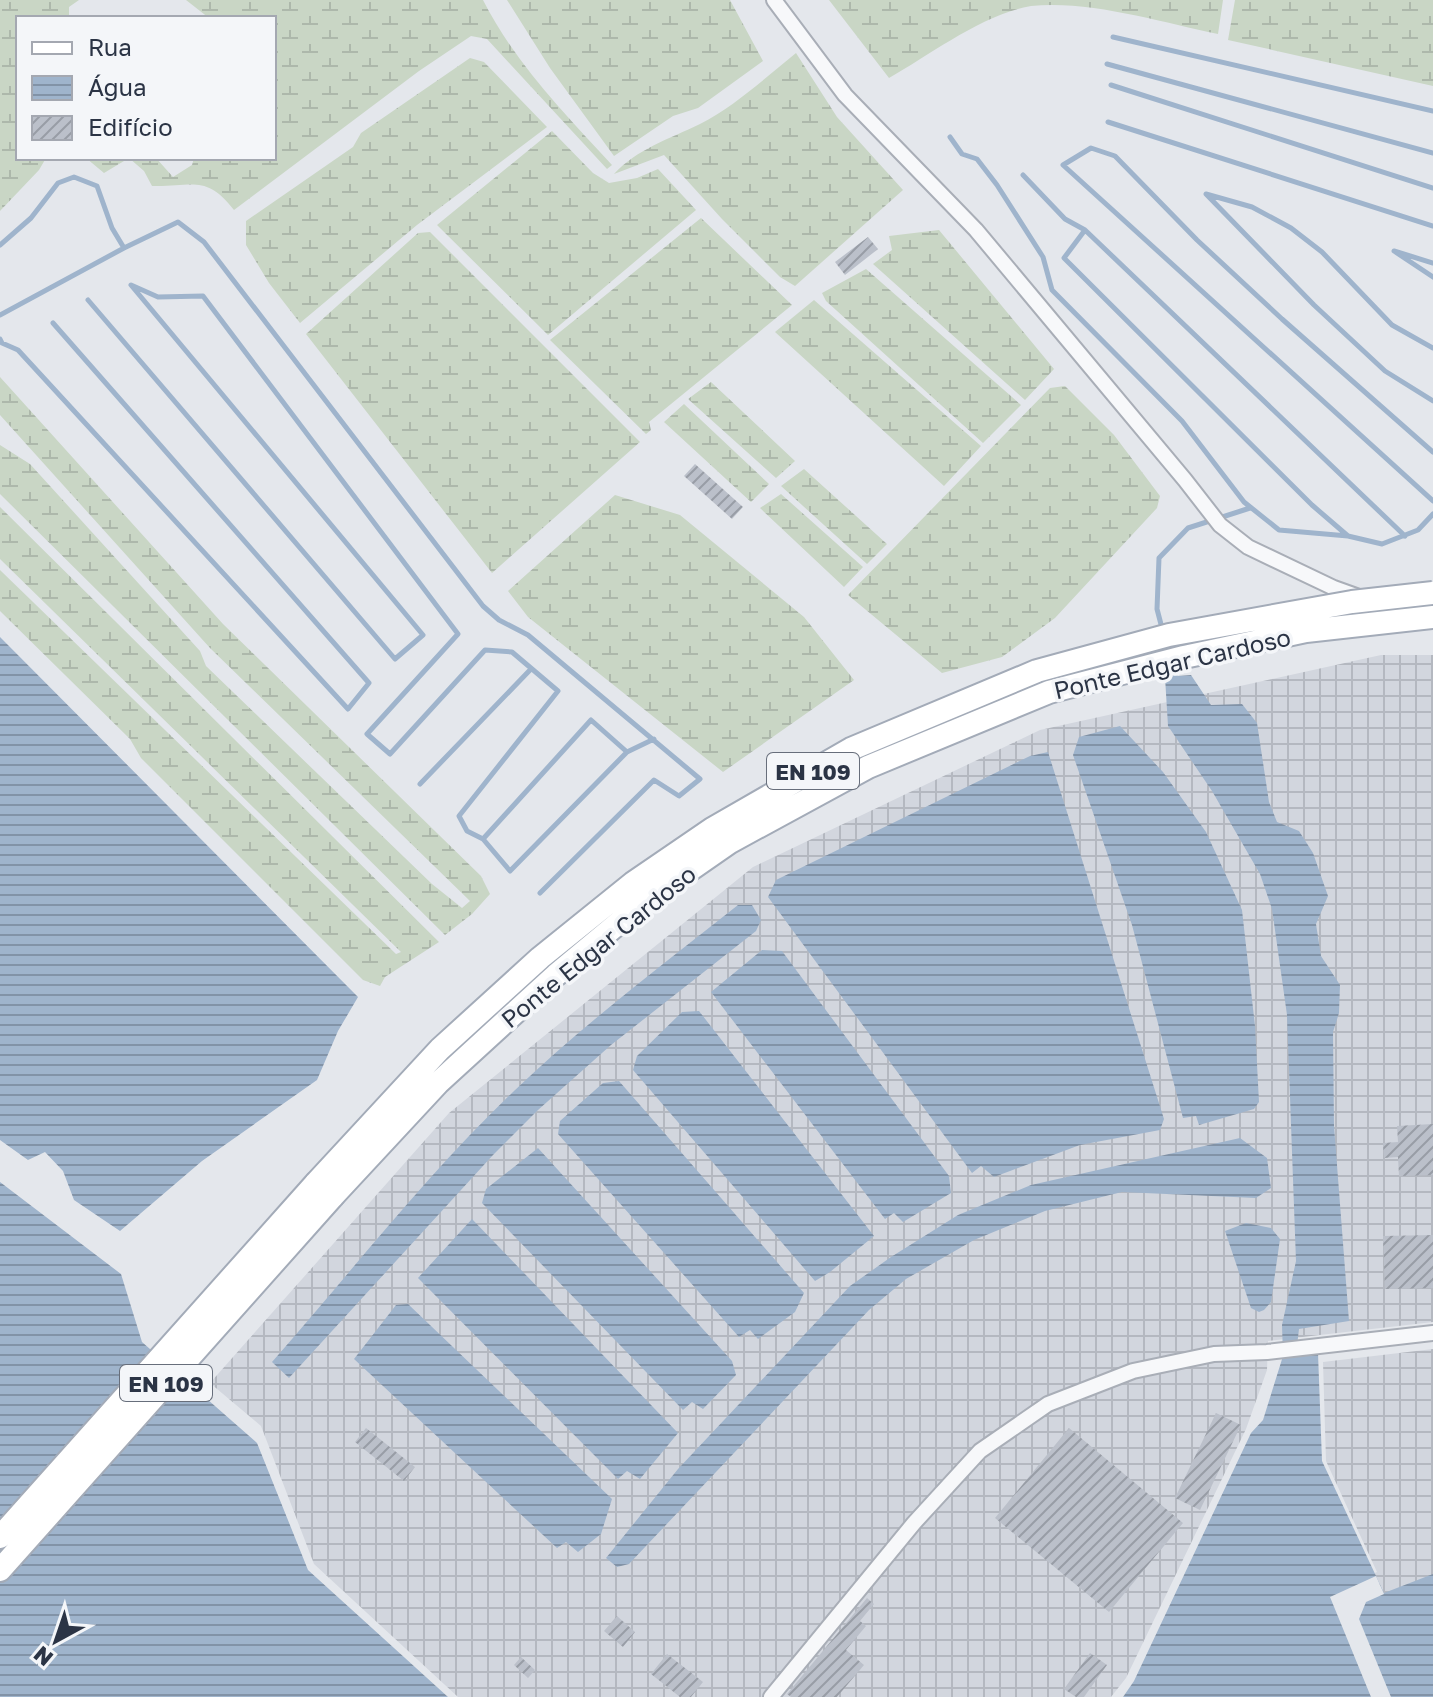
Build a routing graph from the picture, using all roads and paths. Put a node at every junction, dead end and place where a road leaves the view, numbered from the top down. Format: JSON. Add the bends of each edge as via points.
{"nodes":[{"id":1,"x":774,"y":0,"type":"edge"},
{"id":2,"x":1433,"y":593,"type":"edge"},
{"id":3,"x":1433,"y":617,"type":"edge"},
{"id":4,"x":1433,"y":623,"type":"edge"},
{"id":5,"x":1433,"y":1333,"type":"edge"},
{"id":6,"x":0,"y":1537,"type":"edge"},
{"id":7,"x":0,"y":1570,"type":"edge"},
{"id":8,"x":771,"y":1697,"type":"edge"}],
"edges":[{"from":1,"to":4,"type":"street","via":[[845,95],[976,230],[1220,525],[1248,547],[1334,588]]},
{"from":2,"to":6,"type":"main road","name":"Ponte Edgar Cardoso","number":"EN 109","bridge":true,"via":[[1169,635],[1037,671],[851,749],[712,829],[633,883],[540,958],[440,1049]]},
{"from":3,"to":7,"type":"main road","name":"Ponte Edgar Cardoso","number":"EN 109","bridge":true,"via":[[1306,631],[1049,692],[868,767],[730,842],[589,947],[438,1083]]},
{"from":5,"to":8,"type":"street","via":[[1214,1354],[1133,1371],[1048,1404],[980,1451]]}]}
